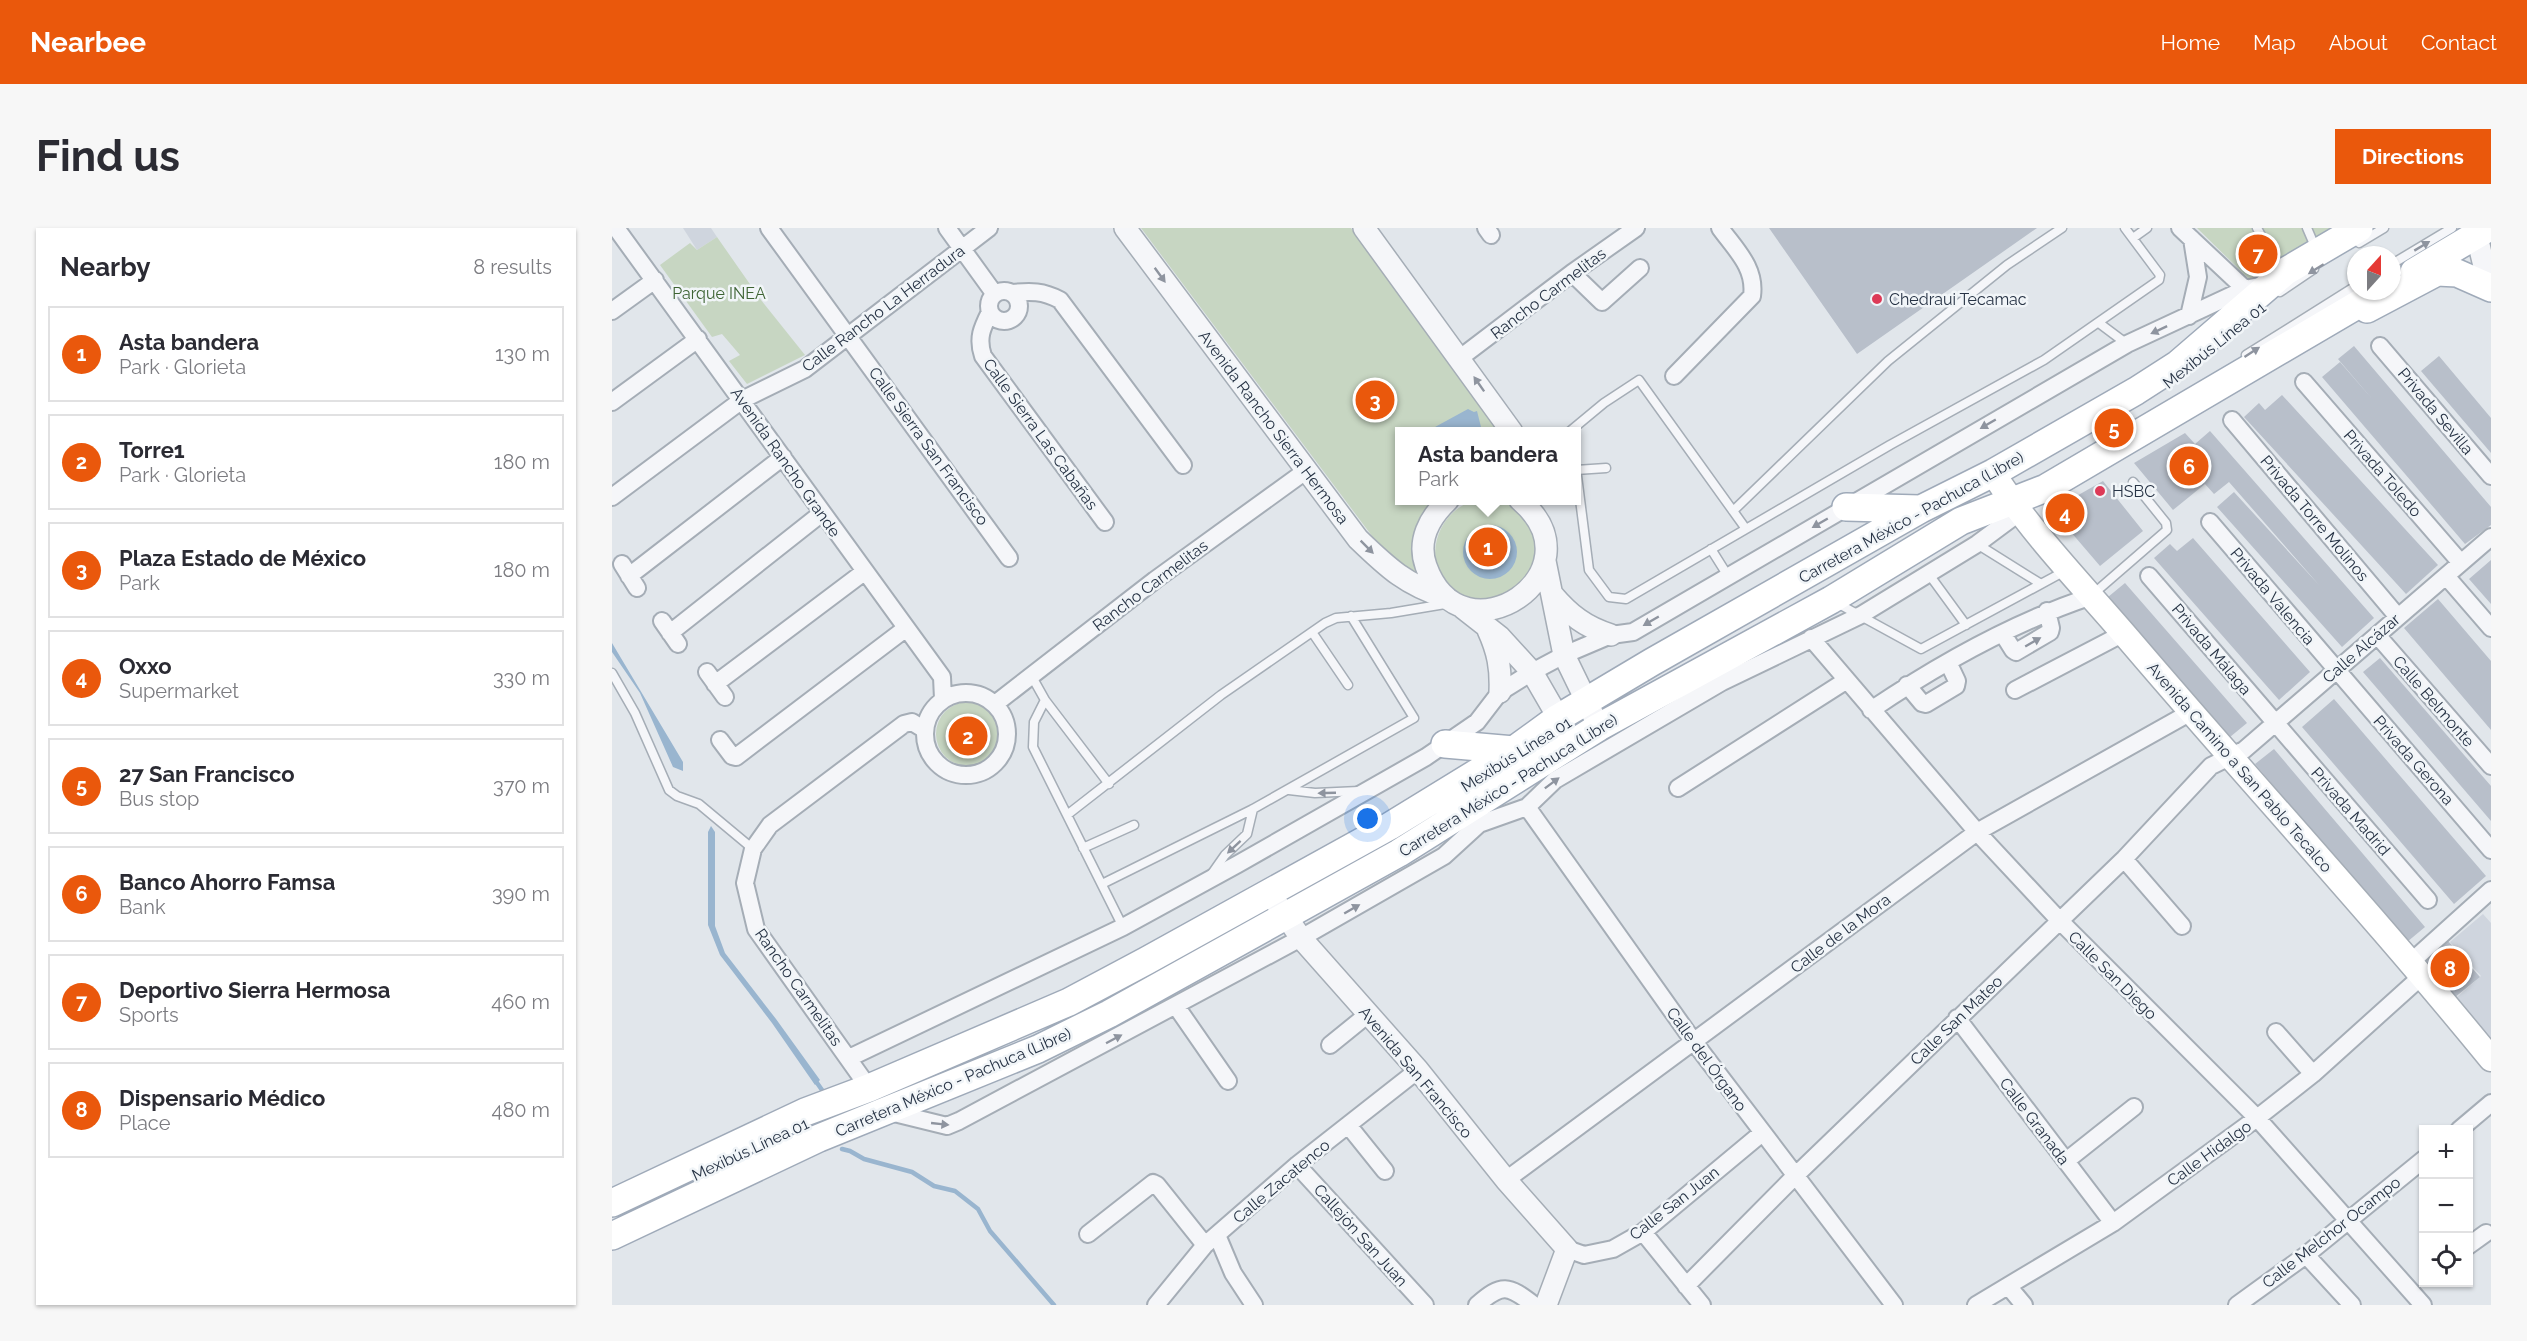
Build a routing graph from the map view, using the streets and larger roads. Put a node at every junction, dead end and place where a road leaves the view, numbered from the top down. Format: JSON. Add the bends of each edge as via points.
{"nodes":[{"id":1,"x":616,"y":228,"type":"edge"},
{"id":2,"x":769,"y":228,"type":"edge"},
{"id":3,"x":947,"y":228,"type":"edge"},
{"id":4,"x":989,"y":228,"type":"edge"},
{"id":5,"x":1125,"y":228,"type":"edge"},
{"id":6,"x":1364,"y":228,"type":"edge"},
{"id":7,"x":1636,"y":228,"type":"edge"},
{"id":8,"x":1720,"y":228,"type":"edge"},
{"id":9,"x":2470,"y":232,"type":"edge"},
{"id":10,"x":2186,"y":233,"type":"edge"},
{"id":11,"x":2357,"y":237,"type":"edge"},
{"id":12,"x":2317,"y":247,"type":"edge"},
{"id":13,"x":962,"y":248,"type":"junction"},
{"id":14,"x":1640,"y":268,"type":"dead end"},
{"id":15,"x":1572,"y":273,"type":"junction"},
{"id":16,"x":2401,"y":279,"type":"edge"},
{"id":17,"x":655,"y":280,"type":"junction"},
{"id":18,"x":2491,"y":285,"type":"edge"},
{"id":19,"x":2268,"y":286,"type":"junction"},
{"id":20,"x":994,"y":293,"type":"junction"},
{"id":21,"x":1012,"y":293,"type":"junction"},
{"id":22,"x":2366,"y":300,"type":"edge"},
{"id":23,"x":612,"y":311,"type":"edge"},
{"id":24,"x":990,"y":312,"type":"junction"},
{"id":25,"x":2189,"y":316,"type":"junction"},
{"id":26,"x":2314,"y":331,"type":"junction"},
{"id":27,"x":848,"y":335,"type":"junction"},
{"id":28,"x":698,"y":339,"type":"junction"},
{"id":29,"x":2380,"y":346,"type":"dead end"},
{"id":30,"x":1461,"y":358,"type":"junction"},
{"id":31,"x":1674,"y":376,"type":"dead end"},
{"id":32,"x":2304,"y":382,"type":"dead end"},
{"id":33,"x":742,"y":400,"type":"junction"},
{"id":34,"x":612,"y":402,"type":"edge"},
{"id":35,"x":2232,"y":420,"type":"dead end"},
{"id":36,"x":1509,"y":427,"type":"edge"},
{"id":37,"x":783,"y":457,"type":"junction"},
{"id":38,"x":1183,"y":465,"type":"dead end"},
{"id":39,"x":1307,"y":470,"type":"junction"},
{"id":40,"x":2491,"y":476,"type":"edge"},
{"id":41,"x":2006,"y":491,"type":"junction"},
{"id":42,"x":612,"y":496,"type":"edge"},
{"id":43,"x":1443,"y":505,"type":"edge"},
{"id":44,"x":1525,"y":505,"type":"edge"},
{"id":45,"x":1541,"y":505,"type":"edge"},
{"id":46,"x":1846,"y":507,"type":"junction"},
{"id":47,"x":822,"y":513,"type":"junction"},
{"id":48,"x":1923,"y":520,"type":"junction"},
{"id":49,"x":1105,"y":522,"type":"dead end"},
{"id":50,"x":2210,"y":522,"type":"dead end"},
{"id":51,"x":1542,"y":530,"type":"junction"},
{"id":52,"x":2491,"y":537,"type":"edge"},
{"id":53,"x":1009,"y":558,"type":"dead end"},
{"id":54,"x":1545,"y":560,"type":"junction"},
{"id":55,"x":2461,"y":562,"type":"junction"},
{"id":56,"x":864,"y":572,"type":"junction"},
{"id":57,"x":629,"y":576,"type":"dead end"},
{"id":58,"x":2149,"y":576,"type":"dead end"},
{"id":59,"x":2446,"y":576,"type":"junction"},
{"id":60,"x":1550,"y":593,"type":"junction"},
{"id":61,"x":2092,"y":596,"type":"junction"},
{"id":62,"x":1454,"y":602,"type":"junction"},
{"id":63,"x":2398,"y":617,"type":"junction"},
{"id":64,"x":1485,"y":624,"type":"junction"},
{"id":65,"x":2491,"y":628,"type":"edge"},
{"id":66,"x":905,"y":629,"type":"junction"},
{"id":67,"x":670,"y":633,"type":"dead end"},
{"id":68,"x":2124,"y":633,"type":"junction"},
{"id":69,"x":1611,"y":635,"type":"junction"},
{"id":70,"x":2377,"y":635,"type":"junction"},
{"id":71,"x":1811,"y":638,"type":"junction"},
{"id":72,"x":1564,"y":655,"type":"junction"},
{"id":73,"x":1948,"y":662,"type":"junction"},
{"id":74,"x":2336,"y":670,"type":"junction"},
{"id":75,"x":1532,"y":672,"type":"junction"},
{"id":76,"x":1716,"y":674,"type":"junction"},
{"id":77,"x":1847,"y":680,"type":"junction"},
{"id":78,"x":716,"y":684,"type":"dead end"},
{"id":79,"x":1907,"y":685,"type":"junction"},
{"id":80,"x":2015,"y":690,"type":"dead end"},
{"id":81,"x":1500,"y":692,"type":"junction"},
{"id":82,"x":943,"y":699,"type":"junction"},
{"id":83,"x":995,"y":704,"type":"junction"},
{"id":84,"x":1871,"y":710,"type":"junction"},
{"id":85,"x":2191,"y":712,"type":"junction"},
{"id":86,"x":1596,"y":721,"type":"junction"},
{"id":87,"x":2275,"y":722,"type":"junction"},
{"id":88,"x":925,"y":730,"type":"junction"},
{"id":89,"x":1566,"y":739,"type":"junction"},
{"id":90,"x":720,"y":740,"type":"dead end"},
{"id":91,"x":1445,"y":744,"type":"junction"},
{"id":92,"x":1522,"y":754,"type":"junction"},
{"id":93,"x":2229,"y":757,"type":"junction"},
{"id":94,"x":2491,"y":766,"type":"edge"},
{"id":95,"x":1678,"y":788,"type":"dead end"},
{"id":96,"x":1527,"y":807,"type":"junction"},
{"id":97,"x":1475,"y":817,"type":"junction"},
{"id":98,"x":1977,"y":832,"type":"junction"},
{"id":99,"x":2491,"y":850,"type":"edge"},
{"id":100,"x":2124,"y":859,"type":"junction"},
{"id":101,"x":2491,"y":890,"type":"edge"},
{"id":102,"x":2428,"y":900,"type":"dead end"},
{"id":103,"x":1277,"y":904,"type":"junction"},
{"id":104,"x":2060,"y":921,"type":"junction"},
{"id":105,"x":2182,"y":926,"type":"dead end"},
{"id":106,"x":1301,"y":938,"type":"junction"},
{"id":107,"x":2417,"y":968,"type":"junction"},
{"id":108,"x":1176,"y":1006,"type":"junction"},
{"id":109,"x":1367,"y":1015,"type":"junction"},
{"id":110,"x":1957,"y":1018,"type":"junction"},
{"id":111,"x":2276,"y":1032,"type":"dead end"},
{"id":112,"x":1694,"y":1042,"type":"junction"},
{"id":113,"x":1330,"y":1045,"type":"dead end"},
{"id":114,"x":849,"y":1058,"type":"junction"},
{"id":115,"x":2491,"y":1059,"type":"edge"},
{"id":116,"x":1418,"y":1070,"type":"junction"},
{"id":117,"x":2313,"y":1074,"type":"junction"},
{"id":118,"x":1228,"y":1081,"type":"dead end"},
{"id":119,"x":863,"y":1090,"type":"junction"},
{"id":120,"x":2491,"y":1103,"type":"edge"},
{"id":121,"x":2134,"y":1107,"type":"dead end"},
{"id":122,"x":873,"y":1115,"type":"junction"},
{"id":123,"x":2257,"y":1118,"type":"junction"},
{"id":124,"x":1348,"y":1125,"type":"junction"},
{"id":125,"x":2465,"y":1125,"type":"edge"},
{"id":126,"x":1762,"y":1133,"type":"junction"},
{"id":127,"x":2066,"y":1161,"type":"junction"},
{"id":128,"x":2419,"y":1163,"type":"edge"},
{"id":129,"x":1297,"y":1165,"type":"junction"},
{"id":130,"x":1385,"y":1171,"type":"dead end"},
{"id":131,"x":1794,"y":1177,"type":"junction"},
{"id":132,"x":1506,"y":1180,"type":"junction"},
{"id":133,"x":612,"y":1203,"type":"edge"},
{"id":134,"x":2348,"y":1221,"type":"junction"},
{"id":135,"x":2113,"y":1223,"type":"junction"},
{"id":136,"x":1643,"y":1232,"type":"junction"},
{"id":137,"x":2486,"y":1233,"type":"dead end"},
{"id":138,"x":1088,"y":1234,"type":"dead end"},
{"id":139,"x":612,"y":1236,"type":"edge"},
{"id":140,"x":1211,"y":1240,"type":"junction"},
{"id":141,"x":2473,"y":1243,"type":"edge"},
{"id":142,"x":1567,"y":1249,"type":"junction"},
{"id":143,"x":2306,"y":1255,"type":"junction"},
{"id":144,"x":2419,"y":1284,"type":"edge"},
{"id":145,"x":1686,"y":1286,"type":"junction"},
{"id":146,"x":2009,"y":1287,"type":"junction"},
{"id":147,"x":2410,"y":1290,"type":"junction"},
{"id":148,"x":1156,"y":1305,"type":"edge"},
{"id":149,"x":1254,"y":1305,"type":"edge"},
{"id":150,"x":1425,"y":1305,"type":"edge"},
{"id":151,"x":1476,"y":1305,"type":"edge"},
{"id":152,"x":1534,"y":1305,"type":"edge"},
{"id":153,"x":1545,"y":1305,"type":"edge"},
{"id":154,"x":1702,"y":1305,"type":"edge"},
{"id":155,"x":1894,"y":1305,"type":"edge"},
{"id":156,"x":1977,"y":1305,"type":"edge"},
{"id":157,"x":2024,"y":1305,"type":"edge"},
{"id":158,"x":2237,"y":1305,"type":"edge"},
{"id":159,"x":2352,"y":1305,"type":"edge"},
{"id":160,"x":2423,"y":1305,"type":"edge"}],
"edges":[{"from":1,"to":17,"type":"street","name":"Avenida Rancho Grande"},
{"from":2,"to":27,"type":"street","name":"Calle Sierra San Francisco"},
{"from":3,"to":13,"type":"street"},
{"from":4,"to":13,"type":"street","name":"Calle Rancho La Herradura"},
{"from":5,"to":39,"type":"street","name":"Avenida Rancho Sierra Hermosa","one_way":true},
{"from":6,"to":30,"type":"street"},
{"from":7,"to":15,"type":"street","name":"Rancho Carmelitas"},
{"from":8,"to":31,"type":"street","via":[[1749,268],[1754,283],[1752,296]]},
{"from":9,"to":16,"type":"main road"},
{"from":9,"to":18,"type":"street","via":[[2479,245]]},
{"from":10,"to":19,"type":"street"},
{"from":10,"to":25,"type":"street","via":[[2198,277]]},
{"from":11,"to":12,"type":"main road","name":"Carretera México - Pachuca (Libre)"},
{"from":12,"to":19,"type":"main road","name":"Carretera México - Pachuca (Libre)","one_way":true},
{"from":13,"to":20,"type":"street"},
{"from":13,"to":27,"type":"street","name":"Calle Rancho La Herradura"},
{"from":14,"to":15,"type":"street","via":[[1602,302]]},
{"from":15,"to":30,"type":"street","name":"Rancho Carmelitas"},
{"from":17,"to":23,"type":"street"},
{"from":17,"to":28,"type":"street","name":"Avenida Rancho Grande"},
{"from":18,"to":26,"type":"main road","via":[[2457,273],[2437,272],[2350,318]]},
{"from":19,"to":25,"type":"street"},
{"from":19,"to":41,"type":"main road","name":"Carretera México - Pachuca (Libre)","via":[[2178,364],[2136,391]]},
{"from":20,"to":21,"type":"street"},
{"from":20,"to":24,"type":"street","via":[[989,302]]},
{"from":21,"to":24,"type":"street","via":[[1019,304],[1014,317],[1000,320]]},
{"from":21,"to":38,"type":"street","via":[[1035,291],[1060,300]]},
{"from":22,"to":26,"type":"main road","name":"Carretera México - Pachuca (Libre)"},
{"from":24,"to":49,"type":"street","name":"Calle Sierra Las Cabañas","via":[[980,333],[983,356]]},
{"from":25,"to":46,"type":"street","one_way":true,"via":[[2127,344]]},
{"from":26,"to":41,"type":"main road","name":"Carretera México - Pachuca (Libre)","via":[[2046,488]]},
{"from":27,"to":33,"type":"street","name":"Calle Rancho La Herradura","via":[[806,369]]},
{"from":27,"to":53,"type":"street","name":"Calle Sierra San Francisco"},
{"from":28,"to":33,"type":"street","name":"Avenida Rancho Grande"},
{"from":28,"to":34,"type":"street"},
{"from":29,"to":40,"type":"street","name":"Privada Sevilla"},
{"from":36,"to":30,"type":"street","one_way":true},
{"from":32,"to":55,"type":"street","name":"Privada Toledo"},
{"from":33,"to":37,"type":"street","name":"Avenida Rancho Grande"},
{"from":33,"to":42,"type":"street","name":"Calle Rancho La Herradura"},
{"from":35,"to":63,"type":"street","name":"Privada Torre Molinos"},
{"from":37,"to":47,"type":"street","name":"Avenida Rancho Grande"},
{"from":37,"to":57,"type":"street"},
{"from":39,"to":62,"type":"street","name":"Avenida Rancho Sierra Hermosa","one_way":true,"via":[[1358,539],[1388,569],[1421,590]]},
{"from":39,"to":83,"type":"street","name":"Rancho Carmelitas","via":[[1155,580]]},
{"from":41,"to":48,"type":"main road","name":"Carretera México - Pachuca (Libre)"},
{"from":41,"to":61,"type":"main road","name":"Avenida Camino a San Pablo Tecalco"},
{"from":41,"to":71,"type":"street","via":[[1977,544],[1861,615]]},
{"from":41,"to":76,"type":"main road","name":"Carretera México - Pachuca (Libre)","via":[[1831,594]]},
{"from":43,"to":62,"type":"street","via":[[1434,513],[1424,534],[1423,558],[1431,580]]},
{"from":44,"to":51,"type":"street"},
{"from":45,"to":51,"type":"street"},
{"from":46,"to":48,"type":"main road"},
{"from":46,"to":69,"type":"street","one_way":true,"via":[[1633,632]]},
{"from":47,"to":56,"type":"street","name":"Avenida Rancho Grande"},
{"from":47,"to":67,"type":"street"},
{"from":48,"to":86,"type":"main road","name":"Carretera México - Pachuca (Libre)","via":[[1662,656]]},
{"from":50,"to":74,"type":"street","name":"Privada Valencia"},
{"from":51,"to":54,"type":"street"},
{"from":52,"to":55,"type":"street","name":"Calle Alcázar"},
{"from":54,"to":60,"type":"street"},
{"from":54,"to":62,"type":"street","via":[[1534,585],[1514,603],[1487,610]]},
{"from":55,"to":59,"type":"street","name":"Calle Alcázar"},
{"from":56,"to":66,"type":"street","name":"Avenida Rancho Grande"},
{"from":56,"to":78,"type":"street"},
{"from":58,"to":87,"type":"street","name":"Privada Málaga"},
{"from":59,"to":63,"type":"street","name":"Calle Alcázar"},
{"from":59,"to":65,"type":"street"},
{"from":60,"to":69,"type":"street","via":[[1571,616],[1592,630]]},
{"from":60,"to":72,"type":"street"},
{"from":61,"to":68,"type":"main road","name":"Avenida Camino a San Pablo Tecalco"},
{"from":61,"to":73,"type":"street","via":[[2047,611],[2050,632],[2016,652],[2003,634]]},
{"from":62,"to":64,"type":"street","name":"Avenida Rancho Sierra Hermosa"},
{"from":63,"to":70,"type":"street","name":"Calle Alcázar"},
{"from":64,"to":75,"type":"street","name":"Avenida Rancho Sierra Hermosa"},
{"from":64,"to":81,"type":"street","via":[[1498,651]]},
{"from":66,"to":82,"type":"street","name":"Avenida Rancho Grande","via":[[942,677]]},
{"from":66,"to":90,"type":"street","via":[[736,757]]},
{"from":68,"to":80,"type":"street"},
{"from":68,"to":85,"type":"main road","name":"Avenida Camino a San Pablo Tecalco"},
{"from":69,"to":72,"type":"street"},
{"from":70,"to":74,"type":"street","name":"Calle Alcázar"},
{"from":70,"to":94,"type":"street","name":"Calle Belmonte"},
{"from":71,"to":76,"type":"street"},
{"from":71,"to":77,"type":"street","name":"Calle San Diego"},
{"from":72,"to":75,"type":"street"},
{"from":72,"to":86,"type":"street"},
{"from":73,"to":79,"type":"street"},
{"from":73,"to":79,"type":"street","via":[[1956,686],[1926,704]]},
{"from":74,"to":87,"type":"street","name":"Calle Alcázar"},
{"from":74,"to":99,"type":"street","name":"Privada Gerona"},
{"from":75,"to":81,"type":"street"},
{"from":75,"to":89,"type":"street","name":"Avenida Rancho Sierra Hermosa"},
{"from":76,"to":86,"type":"main road","name":"Carretera México - Pachuca (Libre)"},
{"from":77,"to":84,"type":"street","name":"Calle San Diego"},
{"from":77,"to":95,"type":"street"},
{"from":79,"to":84,"type":"street"},
{"from":81,"to":91,"type":"street","via":[[1477,722]]},
{"from":82,"to":83,"type":"street","via":[[960,693],[979,694]]},
{"from":82,"to":88,"type":"street","via":[[931,713]]},
{"from":83,"to":88,"type":"street","via":[[1005,719],[1008,737],[996,762],[972,775],[954,773],[938,764],[927,748]]},
{"from":84,"to":98,"type":"street","name":"Calle San Diego"},
{"from":85,"to":93,"type":"main road","name":"Avenida Camino a San Pablo Tecalco"},
{"from":85,"to":98,"type":"street","name":"Calle de la Mora"},
{"from":86,"to":89,"type":"main road","name":"Carretera México - Pachuca (Libre)"},
{"from":86,"to":89,"type":"street"},
{"from":87,"to":93,"type":"street","name":"Calle Alcázar","via":[[2244,750]]},
{"from":87,"to":102,"type":"street","name":"Privada Madrid"},
{"from":88,"to":114,"type":"street","name":"Rancho Carmelitas","via":[[912,722],[904,724],[770,825],[753,849],[745,883],[756,929]]},
{"from":89,"to":92,"type":"main road","name":"Carretera México - Pachuca (Libre)"},
{"from":96,"to":89,"type":"street","one_way":true,"via":[[1555,780]]},
{"from":89,"to":97,"type":"main road","name":"Carretera México - Pachuca (Libre)"},
{"from":91,"to":92,"type":"main road"},
{"from":91,"to":114,"type":"street","via":[[1123,927]]},
{"from":92,"to":103,"type":"main road","name":"Carretera México - Pachuca (Libre)","via":[[1390,826]]},
{"from":93,"to":100,"type":"street","name":"Calle San Mateo","via":[[2211,766]]},
{"from":93,"to":107,"type":"main road","name":"Avenida Camino a San Pablo Tecalco"},
{"from":96,"to":97,"type":"street"},
{"from":96,"to":112,"type":"street","name":"Calle del Órgano"},
{"from":97,"to":103,"type":"main road","name":"Carretera México - Pachuca (Libre)"},
{"from":106,"to":97,"type":"street","one_way":true,"via":[[1444,856]]},
{"from":98,"to":104,"type":"street","name":"Calle San Diego"},
{"from":98,"to":112,"type":"street","name":"Calle de la Mora"},
{"from":100,"to":104,"type":"street","name":"Calle San Mateo"},
{"from":100,"to":105,"type":"street"},
{"from":101,"to":107,"type":"street","name":"Calle Hidalgo"},
{"from":103,"to":106,"type":"street","name":"Avenida San Francisco"},
{"from":103,"to":119,"type":"main road","name":"Carretera México - Pachuca (Libre)","via":[[1069,1002]]},
{"from":103,"to":122,"type":"main road","name":"Carretera México - Pachuca (Libre)","via":[[1109,1014],[1038,1049]]},
{"from":104,"to":110,"type":"street","name":"Calle San Mateo"},
{"from":104,"to":123,"type":"street","name":"Calle San Diego"},
{"from":106,"to":108,"type":"street"},
{"from":106,"to":109,"type":"street","name":"Avenida San Francisco"},
{"from":107,"to":115,"type":"main road","name":"Avenida Camino a San Pablo Tecalco"},
{"from":107,"to":117,"type":"street","name":"Calle Hidalgo"},
{"from":108,"to":118,"type":"street"},
{"from":122,"to":108,"type":"street","one_way":true,"via":[[947,1126]]},
{"from":109,"to":113,"type":"street"},
{"from":109,"to":116,"type":"street","name":"Avenida San Francisco"},
{"from":110,"to":127,"type":"street","name":"Calle Granada"},
{"from":110,"to":131,"type":"street","name":"Calle San Mateo"},
{"from":111,"to":117,"type":"street"},
{"from":112,"to":126,"type":"street","name":"Calle del Órgano"},
{"from":112,"to":132,"type":"street","name":"Calle de la Mora"},
{"from":114,"to":119,"type":"street","name":"Rancho Carmelitas"},
{"from":116,"to":124,"type":"street","name":"Calle Zacatenco"},
{"from":116,"to":132,"type":"street","name":"Avenida San Francisco"},
{"from":117,"to":123,"type":"street","name":"Calle Hidalgo"},
{"from":119,"to":133,"type":"main road","name":"Carretera México - Pachuca (Libre)"},
{"from":120,"to":125,"type":"street"},
{"from":121,"to":127,"type":"street"},
{"from":122,"to":139,"type":"main road","name":"Carretera México - Pachuca (Libre)"},
{"from":123,"to":134,"type":"street","name":"Calle San Diego"},
{"from":123,"to":135,"type":"street","name":"Calle Hidalgo"},
{"from":124,"to":129,"type":"street","name":"Calle Zacatenco"},
{"from":124,"to":130,"type":"street"},
{"from":126,"to":131,"type":"street","name":"Calle del Órgano"},
{"from":126,"to":136,"type":"street","name":"Calle San Juan"},
{"from":127,"to":135,"type":"street","name":"Calle Granada"},
{"from":128,"to":134,"type":"street","name":"Calle Melchor Ocampo"},
{"from":129,"to":140,"type":"street","name":"Calle Zacatenco"},
{"from":129,"to":150,"type":"street","name":"Callejón San Juan"},
{"from":131,"to":145,"type":"street","name":"Calle San Mateo"},
{"from":131,"to":155,"type":"street","name":"Calle del Órgano"},
{"from":132,"to":142,"type":"street","name":"Avenida San Francisco"},
{"from":134,"to":143,"type":"street","name":"Calle Melchor Ocampo"},
{"from":134,"to":147,"type":"street","name":"Calle San Diego"},
{"from":135,"to":146,"type":"street","name":"Calle Hidalgo"},
{"from":136,"to":142,"type":"street","name":"Calle San Juan","via":[[1613,1249],[1584,1254]]},
{"from":136,"to":145,"type":"street"},
{"from":137,"to":141,"type":"street"},
{"from":138,"to":140,"type":"street","via":[[1153,1183]]},
{"from":140,"to":148,"type":"street","name":"Calle Zacatenco"},
{"from":140,"to":149,"type":"street"},
{"from":142,"to":153,"type":"street"},
{"from":143,"to":158,"type":"street","name":"Calle Melchor Ocampo"},
{"from":143,"to":159,"type":"street"},
{"from":144,"to":147,"type":"street"},
{"from":145,"to":154,"type":"street"},
{"from":146,"to":156,"type":"street","name":"Calle Hidalgo"},
{"from":146,"to":157,"type":"street"},
{"from":147,"to":160,"type":"street","name":"Calle San Diego"},
{"from":151,"to":152,"type":"street","via":[[1493,1291],[1504,1288]]}]}
